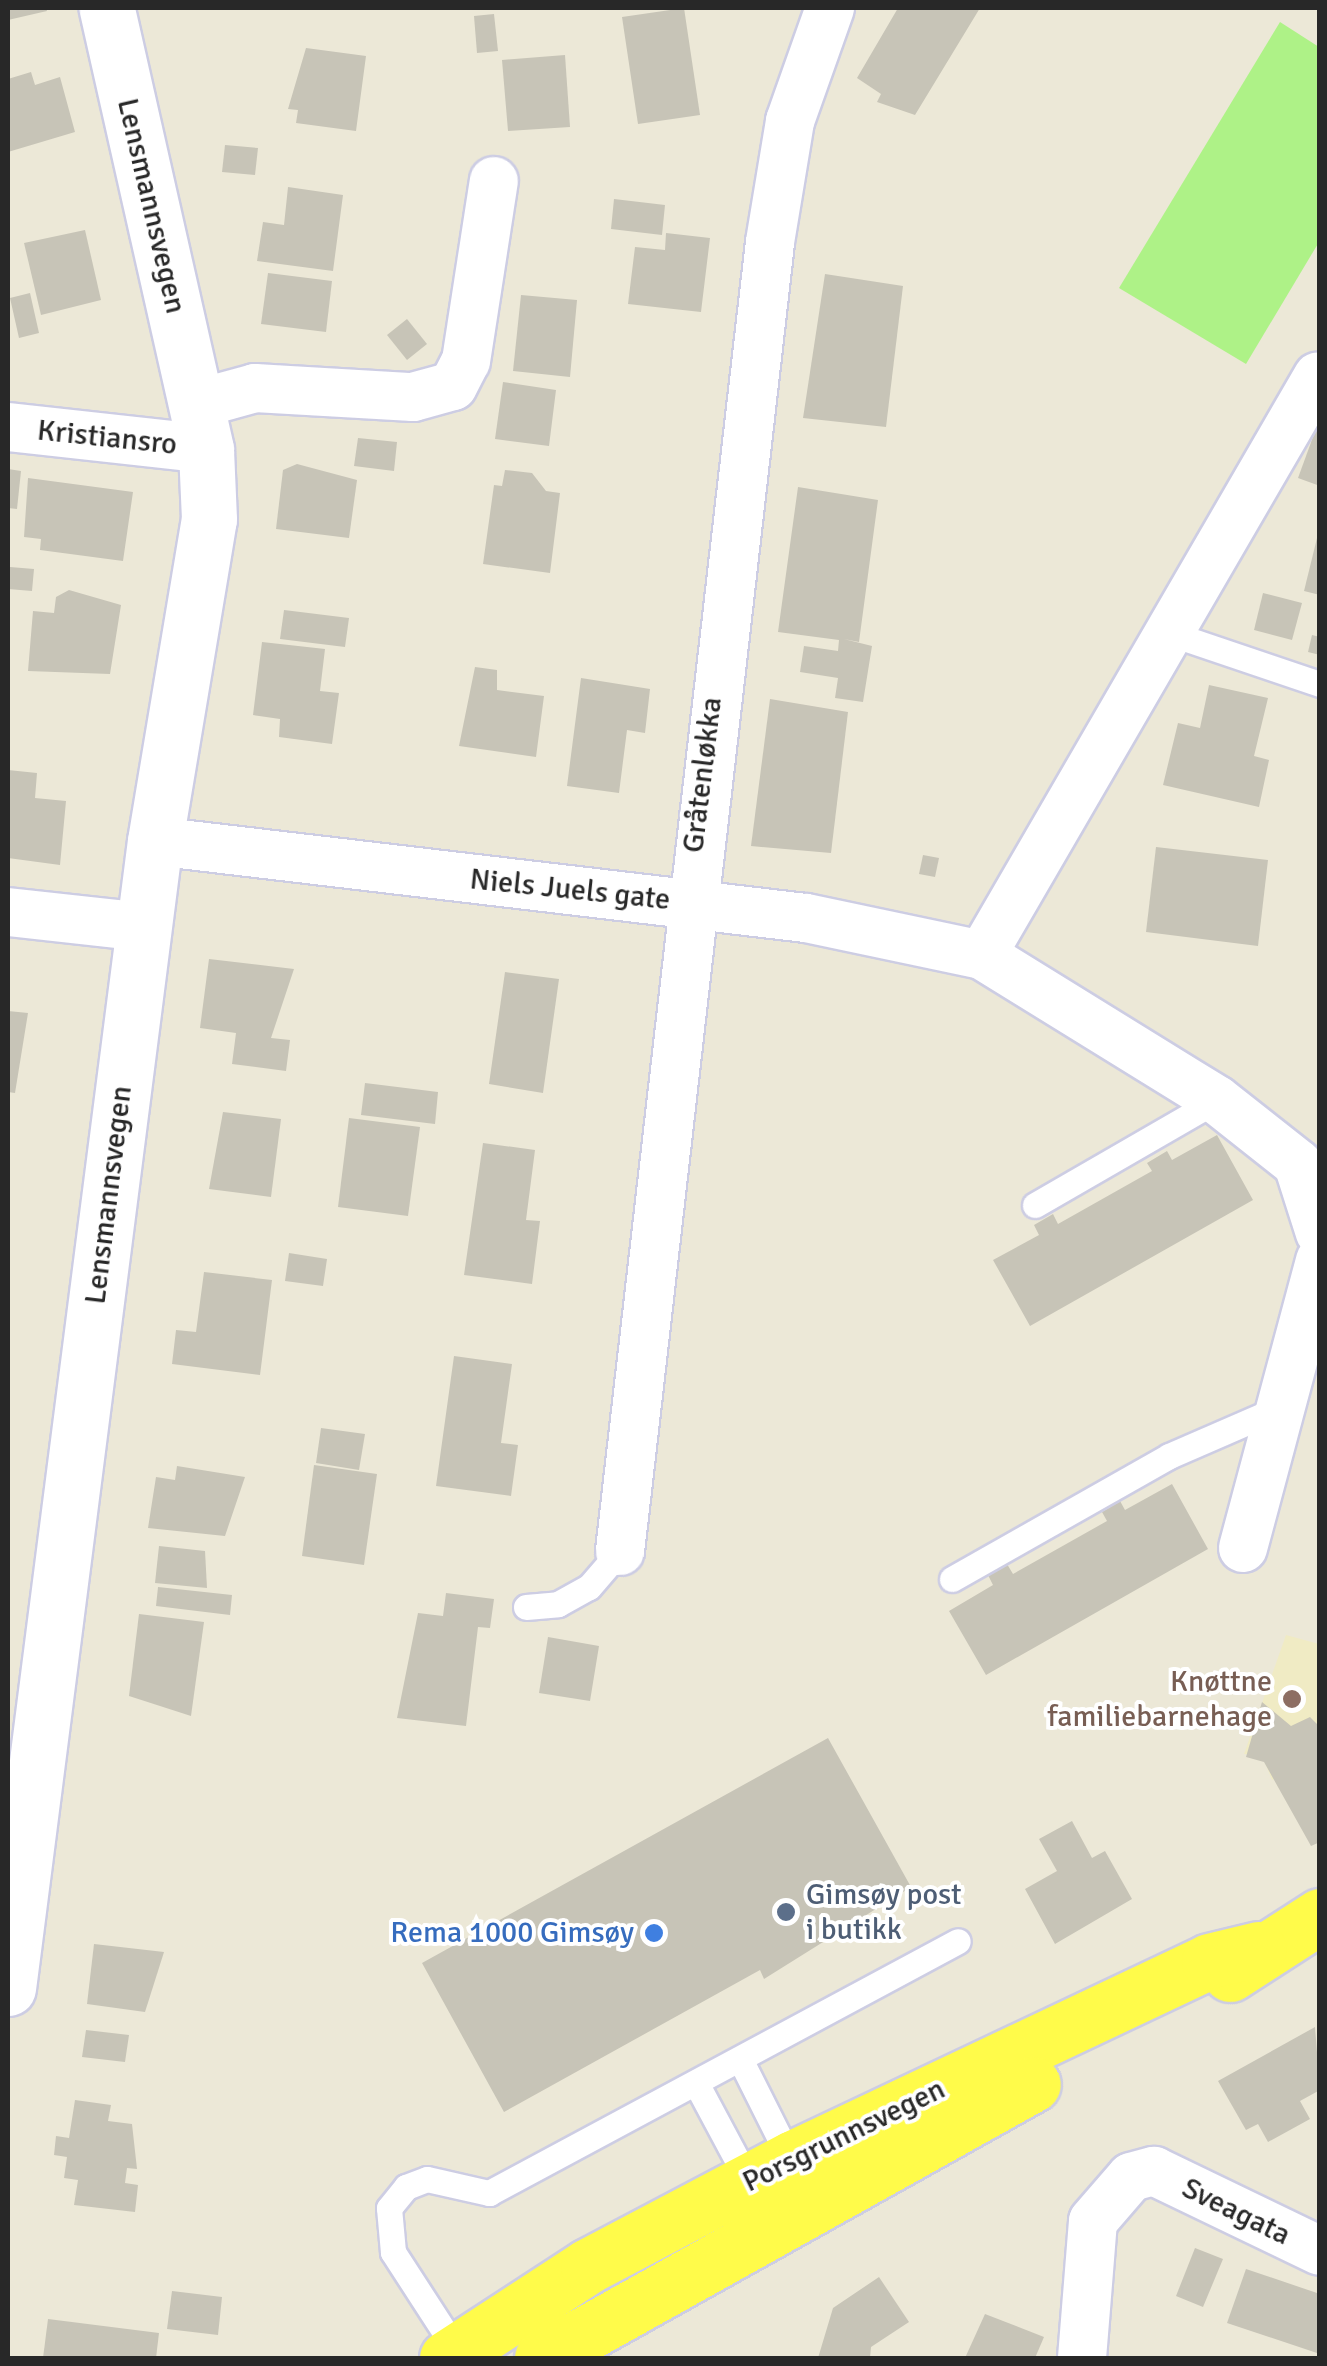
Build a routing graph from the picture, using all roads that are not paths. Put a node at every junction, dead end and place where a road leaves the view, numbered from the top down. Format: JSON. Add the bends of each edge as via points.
{"nodes":[{"id":1,"x":107,"y":8,"type":"edge"},
{"id":2,"x":830,"y":8,"type":"edge"},
{"id":3,"x":494,"y":181,"type":"dead end"},
{"id":4,"x":1318,"y":376,"type":"edge"},
{"id":5,"x":201,"y":426,"type":"junction"},
{"id":6,"x":8,"y":427,"type":"edge"},
{"id":7,"x":1166,"y":632,"type":"junction"},
{"id":8,"x":1320,"y":684,"type":"edge"},
{"id":9,"x":155,"y":842,"type":"junction"},
{"id":10,"x":688,"y":903,"type":"junction"},
{"id":11,"x":8,"y":912,"type":"edge"},
{"id":12,"x":144,"y":927,"type":"junction"},
{"id":13,"x":982,"y":955,"type":"junction"},
{"id":14,"x":1218,"y":1100,"type":"junction"},
{"id":15,"x":1035,"y":1204,"type":"dead end"},
{"id":16,"x":1320,"y":1233,"type":"edge"},
{"id":17,"x":1320,"y":1260,"type":"edge"},
{"id":18,"x":1285,"y":1405,"type":"junction"},
{"id":19,"x":1244,"y":1548,"type":"dead end"},
{"id":20,"x":620,"y":1552,"type":"joint"},
{"id":21,"x":952,"y":1579,"type":"dead end"},
{"id":22,"x":526,"y":1607,"type":"dead end"},
{"id":23,"x":19,"y":1790,"type":"edge"},
{"id":24,"x":1320,"y":1916,"type":"edge"},
{"id":25,"x":958,"y":1941,"type":"dead end"},
{"id":26,"x":1259,"y":1949,"type":"junction"},
{"id":27,"x":8,"y":1988,"type":"edge"},
{"id":28,"x":740,"y":2060,"type":"junction"},
{"id":29,"x":696,"y":2083,"type":"junction"},
{"id":30,"x":770,"y":2170,"type":"junction"},
{"id":31,"x":791,"y":2218,"type":"junction"},
{"id":32,"x":1320,"y":2251,"type":"edge"},
{"id":33,"x":452,"y":2355,"type":"edge"},
{"id":34,"x":542,"y":2358,"type":"edge"},
{"id":35,"x":1082,"y":2358,"type":"edge"}],
"edges":[{"from":1,"to":5,"type":"street","name":"Lensmannsvegen"},
{"from":2,"to":10,"type":"street","name":"Gråtenløkka","via":[[790,121],[770,242]]},
{"from":3,"to":5,"type":"street","via":[[466,361],[453,386],[413,397],[255,388]]},
{"from":4,"to":7,"type":"street"},
{"from":5,"to":6,"type":"street","name":"Kristiansro"},
{"from":5,"to":9,"type":"street","name":"Lensmannsvegen","via":[[205,572]]},
{"from":7,"to":8,"type":"lane"},
{"from":7,"to":13,"type":"street"},
{"from":9,"to":10,"type":"street","name":"Niels Juels gate"},
{"from":9,"to":12,"type":"street","name":"Lensmannsvegen"},
{"from":10,"to":13,"type":"street","name":"Niels Juels gate","via":[[892,932]]},
{"from":10,"to":20,"type":"street","name":"Gråtenløkka"},
{"from":11,"to":12,"type":"street"},
{"from":12,"to":23,"type":"street","name":"Lensmannsvegen"},
{"from":13,"to":14,"type":"street","name":"Niels Juels gate"},
{"from":14,"to":15,"type":"lane"},
{"from":14,"to":16,"type":"street","name":"Niels Juels gate","via":[[1298,1164]]},
{"from":17,"to":18,"type":"street"},
{"from":18,"to":19,"type":"street"},
{"from":18,"to":21,"type":"lane","via":[[1169,1456]]},
{"from":20,"to":22,"type":"lane","via":[[589,1586],[558,1604]]},
{"from":23,"to":27,"type":"street","name":"Lensmannsvegen"},
{"from":24,"to":26,"type":"main road","name":"Porsgrunnsvegen"},
{"from":25,"to":28,"type":"lane"},
{"from":26,"to":30,"type":"main road","name":"Porsgrunnsvegen","via":[[1208,1961]]},
{"from":26,"to":31,"type":"main road","name":"Porsgrunnsvegen","via":[[1220,1984]]},
{"from":28,"to":29,"type":"lane"},
{"from":28,"to":30,"type":"lane"},
{"from":29,"to":30,"type":"lane"},
{"from":29,"to":33,"type":"lane","via":[[489,2192],[427,2179],[406,2187],[390,2208],[392,2252]]},
{"from":30,"to":31,"type":"lane"},
{"from":30,"to":31,"type":"lane"},
{"from":30,"to":33,"type":"main road","name":"Porsgrunnsvegen"},
{"from":31,"to":34,"type":"main road","name":"Porsgrunnsvegen"},
{"from":32,"to":35,"type":"street","name":"Sveagata","via":[[1154,2171],[1114,2188],[1094,2221]]}]}
